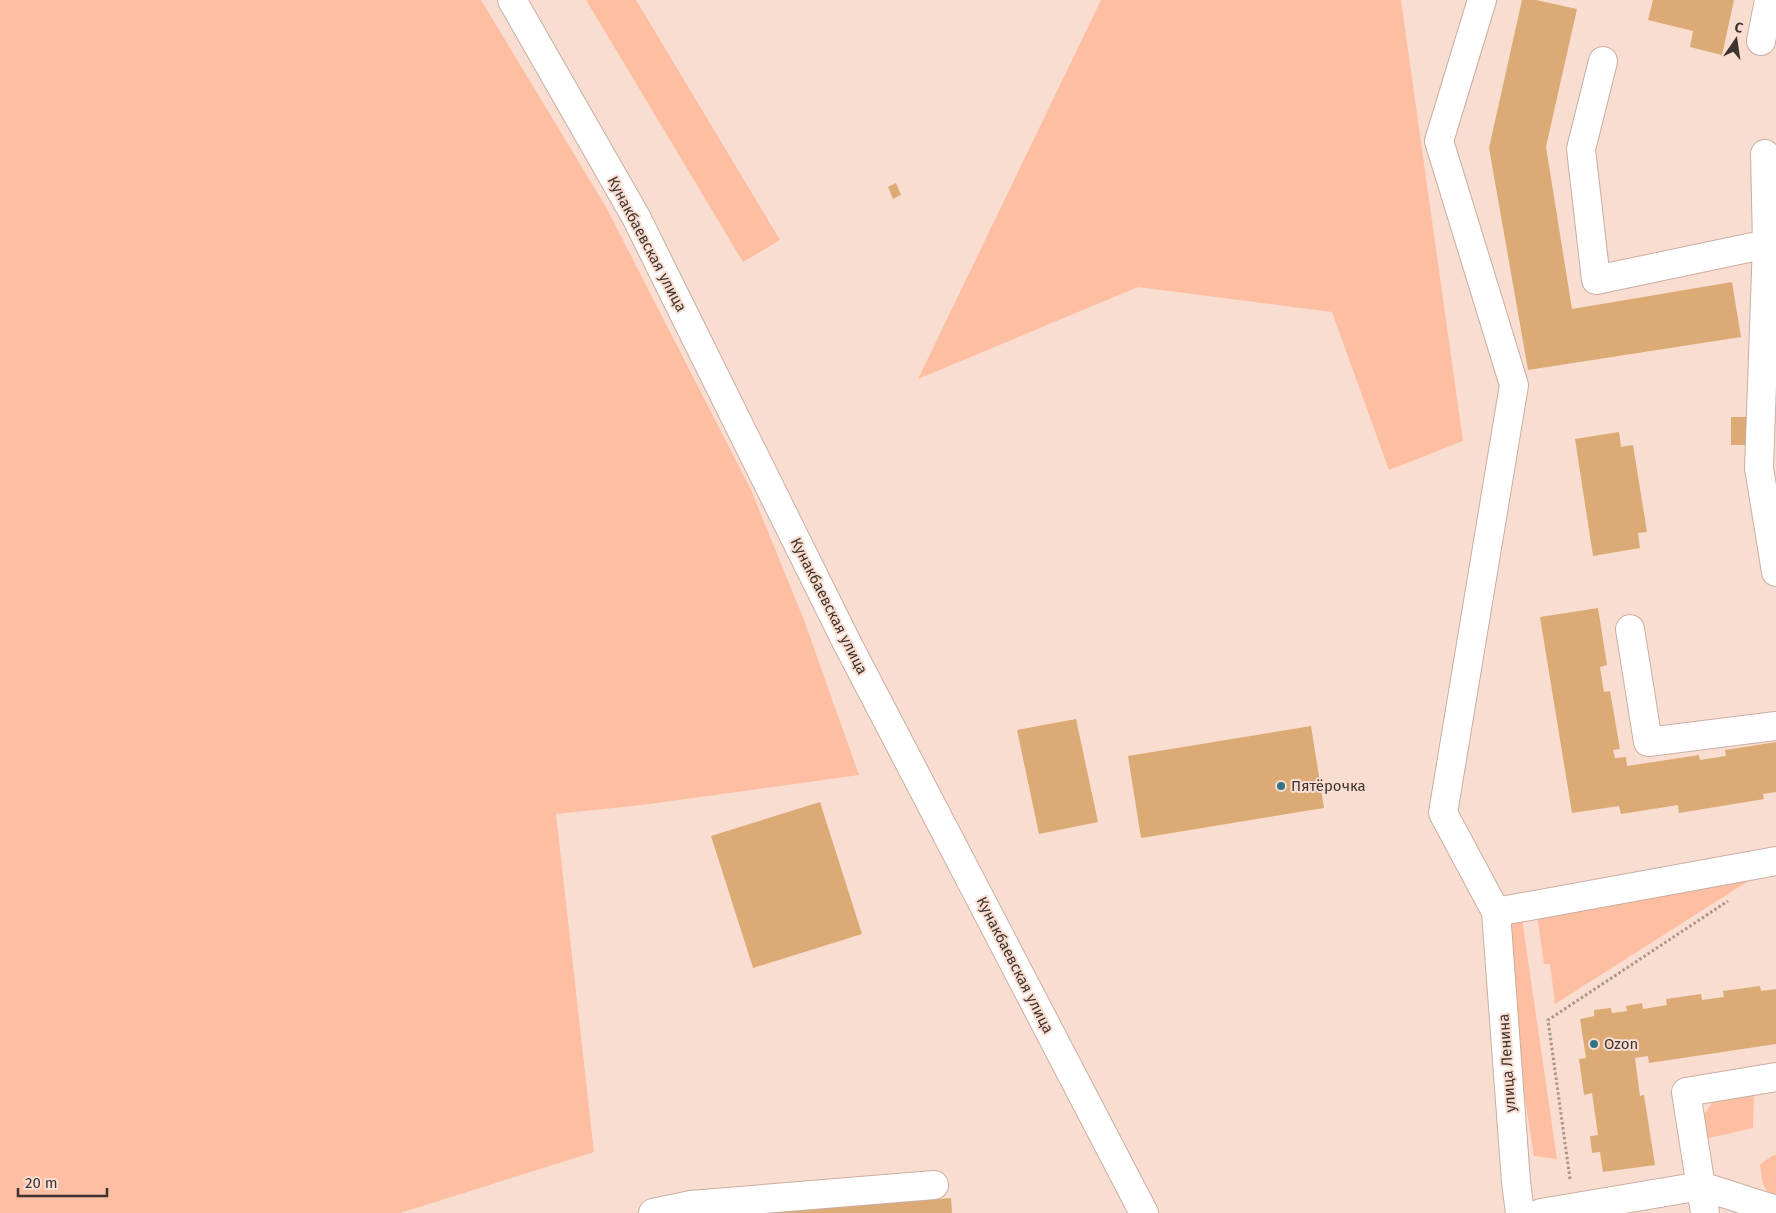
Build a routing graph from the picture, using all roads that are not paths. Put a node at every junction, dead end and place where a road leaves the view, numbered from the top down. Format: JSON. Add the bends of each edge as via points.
{"nodes":[{"id":1,"x":512,"y":0,"type":"edge"},
{"id":2,"x":1482,"y":0,"type":"edge"},
{"id":3,"x":1769,"y":0,"type":"edge"},
{"id":4,"x":1761,"y":42,"type":"dead end"},
{"id":5,"x":1603,"y":61,"type":"dead end"},
{"id":6,"x":1765,"y":154,"type":"dead end"},
{"id":7,"x":1767,"y":244,"type":"junction"},
{"id":8,"x":1773,"y":529,"type":"edge"},
{"id":9,"x":1776,"y":572,"type":"edge"},
{"id":10,"x":1630,"y":629,"type":"dead end"},
{"id":11,"x":1776,"y":726,"type":"edge"},
{"id":12,"x":1776,"y":861,"type":"edge"},
{"id":13,"x":1496,"y":912,"type":"junction"},
{"id":14,"x":1776,"y":1077,"type":"edge"},
{"id":15,"x":934,"y":1185,"type":"dead end"},
{"id":16,"x":1701,"y":1186,"type":"junction"},
{"id":17,"x":1776,"y":1210,"type":"edge"},
{"id":18,"x":653,"y":1213,"type":"edge"},
{"id":19,"x":1144,"y":1213,"type":"edge"},
{"id":20,"x":1520,"y":1213,"type":"edge"},
{"id":21,"x":1541,"y":1213,"type":"edge"},
{"id":22,"x":1705,"y":1213,"type":"edge"},
{"id":23,"x":1723,"y":1213,"type":"edge"}],
"edges":[{"from":1,"to":19,"type":"main road","name":"Кунакбаевская улица","via":[[636,217],[846,641]]},
{"from":2,"to":13,"type":"main road","via":[[1439,141],[1514,385],[1443,813]]},
{"from":3,"to":4,"type":"main road"},
{"from":5,"to":7,"type":"main road","via":[[1581,149],[1596,280]]},
{"from":6,"to":7,"type":"main road"},
{"from":7,"to":8,"type":"main road","via":[[1759,468]]},
{"from":8,"to":9,"type":"main road"},
{"from":10,"to":11,"type":"main road","via":[[1648,742]]},
{"from":12,"to":13,"type":"main road"},
{"from":13,"to":20,"type":"main road","name":"улица Ленина"},
{"from":14,"to":16,"type":"main road","via":[[1686,1092]]},
{"from":15,"to":18,"type":"main road","via":[[691,1205]]},
{"from":16,"to":17,"type":"main road"},
{"from":16,"to":21,"type":"main road"},
{"from":16,"to":22,"type":"main road"},
{"from":16,"to":23,"type":"main road"}]}
